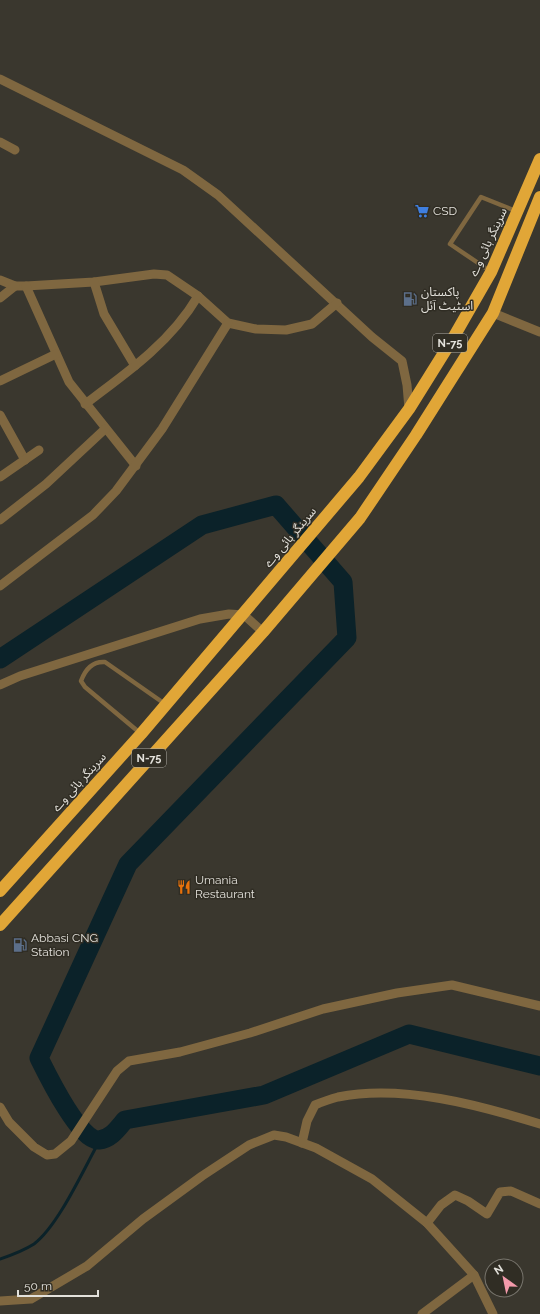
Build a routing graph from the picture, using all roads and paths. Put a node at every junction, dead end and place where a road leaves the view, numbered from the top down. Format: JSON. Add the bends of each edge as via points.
{"nodes":[{"id":1,"x":0,"y":79,"type":"edge"},
{"id":2,"x":0,"y":142,"type":"edge"},
{"id":3,"x":15,"y":150,"type":"dead end"},
{"id":4,"x":540,"y":159,"type":"edge"},
{"id":5,"x":540,"y":197,"type":"edge"},
{"id":6,"x":518,"y":212,"type":"junction"},
{"id":7,"x":491,"y":272,"type":"junction"},
{"id":8,"x":0,"y":280,"type":"edge"},
{"id":9,"x":94,"y":282,"type":"junction"},
{"id":10,"x":14,"y":286,"type":"junction"},
{"id":11,"x":26,"y":286,"type":"junction"},
{"id":12,"x":198,"y":296,"type":"junction"},
{"id":13,"x":0,"y":298,"type":"edge"},
{"id":14,"x":337,"y":304,"type":"junction"},
{"id":15,"x":493,"y":313,"type":"junction"},
{"id":16,"x":228,"y":323,"type":"junction"},
{"id":17,"x":540,"y":332,"type":"edge"},
{"id":18,"x":56,"y":354,"type":"junction"},
{"id":19,"x":135,"y":366,"type":"junction"},
{"id":20,"x":0,"y":381,"type":"edge"},
{"id":21,"x":85,"y":404,"type":"junction"},
{"id":22,"x":409,"y":409,"type":"junction"},
{"id":23,"x":0,"y":415,"type":"edge"},
{"id":24,"x":105,"y":429,"type":"junction"},
{"id":25,"x":39,"y":450,"type":"dead end"},
{"id":26,"x":25,"y":460,"type":"junction"},
{"id":27,"x":136,"y":466,"type":"junction"},
{"id":28,"x":0,"y":477,"type":"edge"},
{"id":29,"x":0,"y":520,"type":"edge"},
{"id":30,"x":0,"y":586,"type":"edge"},
{"id":31,"x":244,"y":615,"type":"junction"},
{"id":32,"x":263,"y":632,"type":"junction"},
{"id":33,"x":0,"y":685,"type":"edge"},
{"id":34,"x":166,"y":705,"type":"junction"},
{"id":35,"x":141,"y":734,"type":"junction"},
{"id":36,"x":0,"y":891,"type":"edge"},
{"id":37,"x":0,"y":925,"type":"edge"},
{"id":38,"x":540,"y":1006,"type":"edge"},
{"id":39,"x":0,"y":1107,"type":"edge"},
{"id":40,"x":540,"y":1124,"type":"edge"},
{"id":41,"x":302,"y":1143,"type":"junction"},
{"id":42,"x":540,"y":1204,"type":"edge"},
{"id":43,"x":427,"y":1222,"type":"junction"},
{"id":44,"x":474,"y":1275,"type":"junction"},
{"id":45,"x":0,"y":1301,"type":"edge"},
{"id":46,"x":422,"y":1314,"type":"edge"},
{"id":47,"x":492,"y":1314,"type":"edge"}],
"edges":[{"from":1,"to":14,"type":"street","via":[[183,170],[218,195]]},
{"from":2,"to":3,"type":"street"},
{"from":4,"to":6,"type":"highway","name":"سرینگر ہائی وے","number":"N-75"},
{"from":5,"to":15,"type":"highway","number":"N-75"},
{"from":6,"to":7,"type":"highway","name":"سرینگر ہائی وے","number":"N-75"},
{"from":6,"to":7,"type":"lane","via":[[481,197],[450,244]]},
{"from":7,"to":22,"type":"highway","name":"سرینگر ہائی وے","number":"N-75"},
{"from":8,"to":10,"type":"street"},
{"from":9,"to":11,"type":"street"},
{"from":9,"to":12,"type":"street","via":[[154,274],[167,275]]},
{"from":9,"to":19,"type":"street","via":[[104,314]]},
{"from":10,"to":11,"type":"street"},
{"from":10,"to":13,"type":"street"},
{"from":11,"to":18,"type":"street"},
{"from":12,"to":16,"type":"street"},
{"from":12,"to":19,"type":"street","via":[[186,316]]},
{"from":14,"to":16,"type":"street","via":[[312,324],[286,330],[256,329]]},
{"from":14,"to":22,"type":"street","via":[[402,361]]},
{"from":15,"to":17,"type":"street"},
{"from":15,"to":32,"type":"highway","number":"N-75","via":[[360,518]]},
{"from":16,"to":27,"type":"street"},
{"from":18,"to":20,"type":"street"},
{"from":18,"to":21,"type":"street","via":[[69,382]]},
{"from":19,"to":21,"type":"street"},
{"from":21,"to":24,"type":"street"},
{"from":22,"to":31,"type":"highway","name":"سرینگر ہائی وے","number":"N-75","via":[[359,478]]},
{"from":23,"to":26,"type":"street"},
{"from":24,"to":27,"type":"street"},
{"from":24,"to":29,"type":"street","via":[[46,484]]},
{"from":25,"to":26,"type":"street"},
{"from":26,"to":28,"type":"street"},
{"from":27,"to":30,"type":"street","via":[[93,514]]},
{"from":31,"to":32,"type":"street"},
{"from":31,"to":33,"type":"street","via":[[229,614],[200,619],[20,676]]},
{"from":31,"to":34,"type":"highway","name":"سرینگر ہائی وے","number":"N-75"},
{"from":32,"to":37,"type":"highway","number":"N-75"},
{"from":34,"to":35,"type":"highway","name":"سرینگر ہائی وے","number":"N-75"},
{"from":34,"to":35,"type":"lane","via":[[105,662],[97,661],[92,664],[81,682]]},
{"from":35,"to":36,"type":"highway","name":"سرینگر ہائی وے","number":"N-75"},
{"from":38,"to":39,"type":"street","via":[[452,985],[323,1010],[215,1043],[129,1061],[117,1071],[71,1141],[55,1154],[47,1155],[34,1147],[9,1122]]},
{"from":40,"to":41,"type":"street","via":[[448,1099],[388,1093],[338,1097],[315,1105],[307,1121]]},
{"from":41,"to":43,"type":"street","via":[[372,1179]]},
{"from":41,"to":45,"type":"street","via":[[274,1135],[248,1145],[143,1219],[87,1266],[31,1299]]},
{"from":42,"to":43,"type":"street","via":[[511,1191],[500,1192],[487,1214],[455,1195],[441,1205]]},
{"from":43,"to":44,"type":"street"},
{"from":44,"to":46,"type":"street"},
{"from":44,"to":47,"type":"street"}]}
